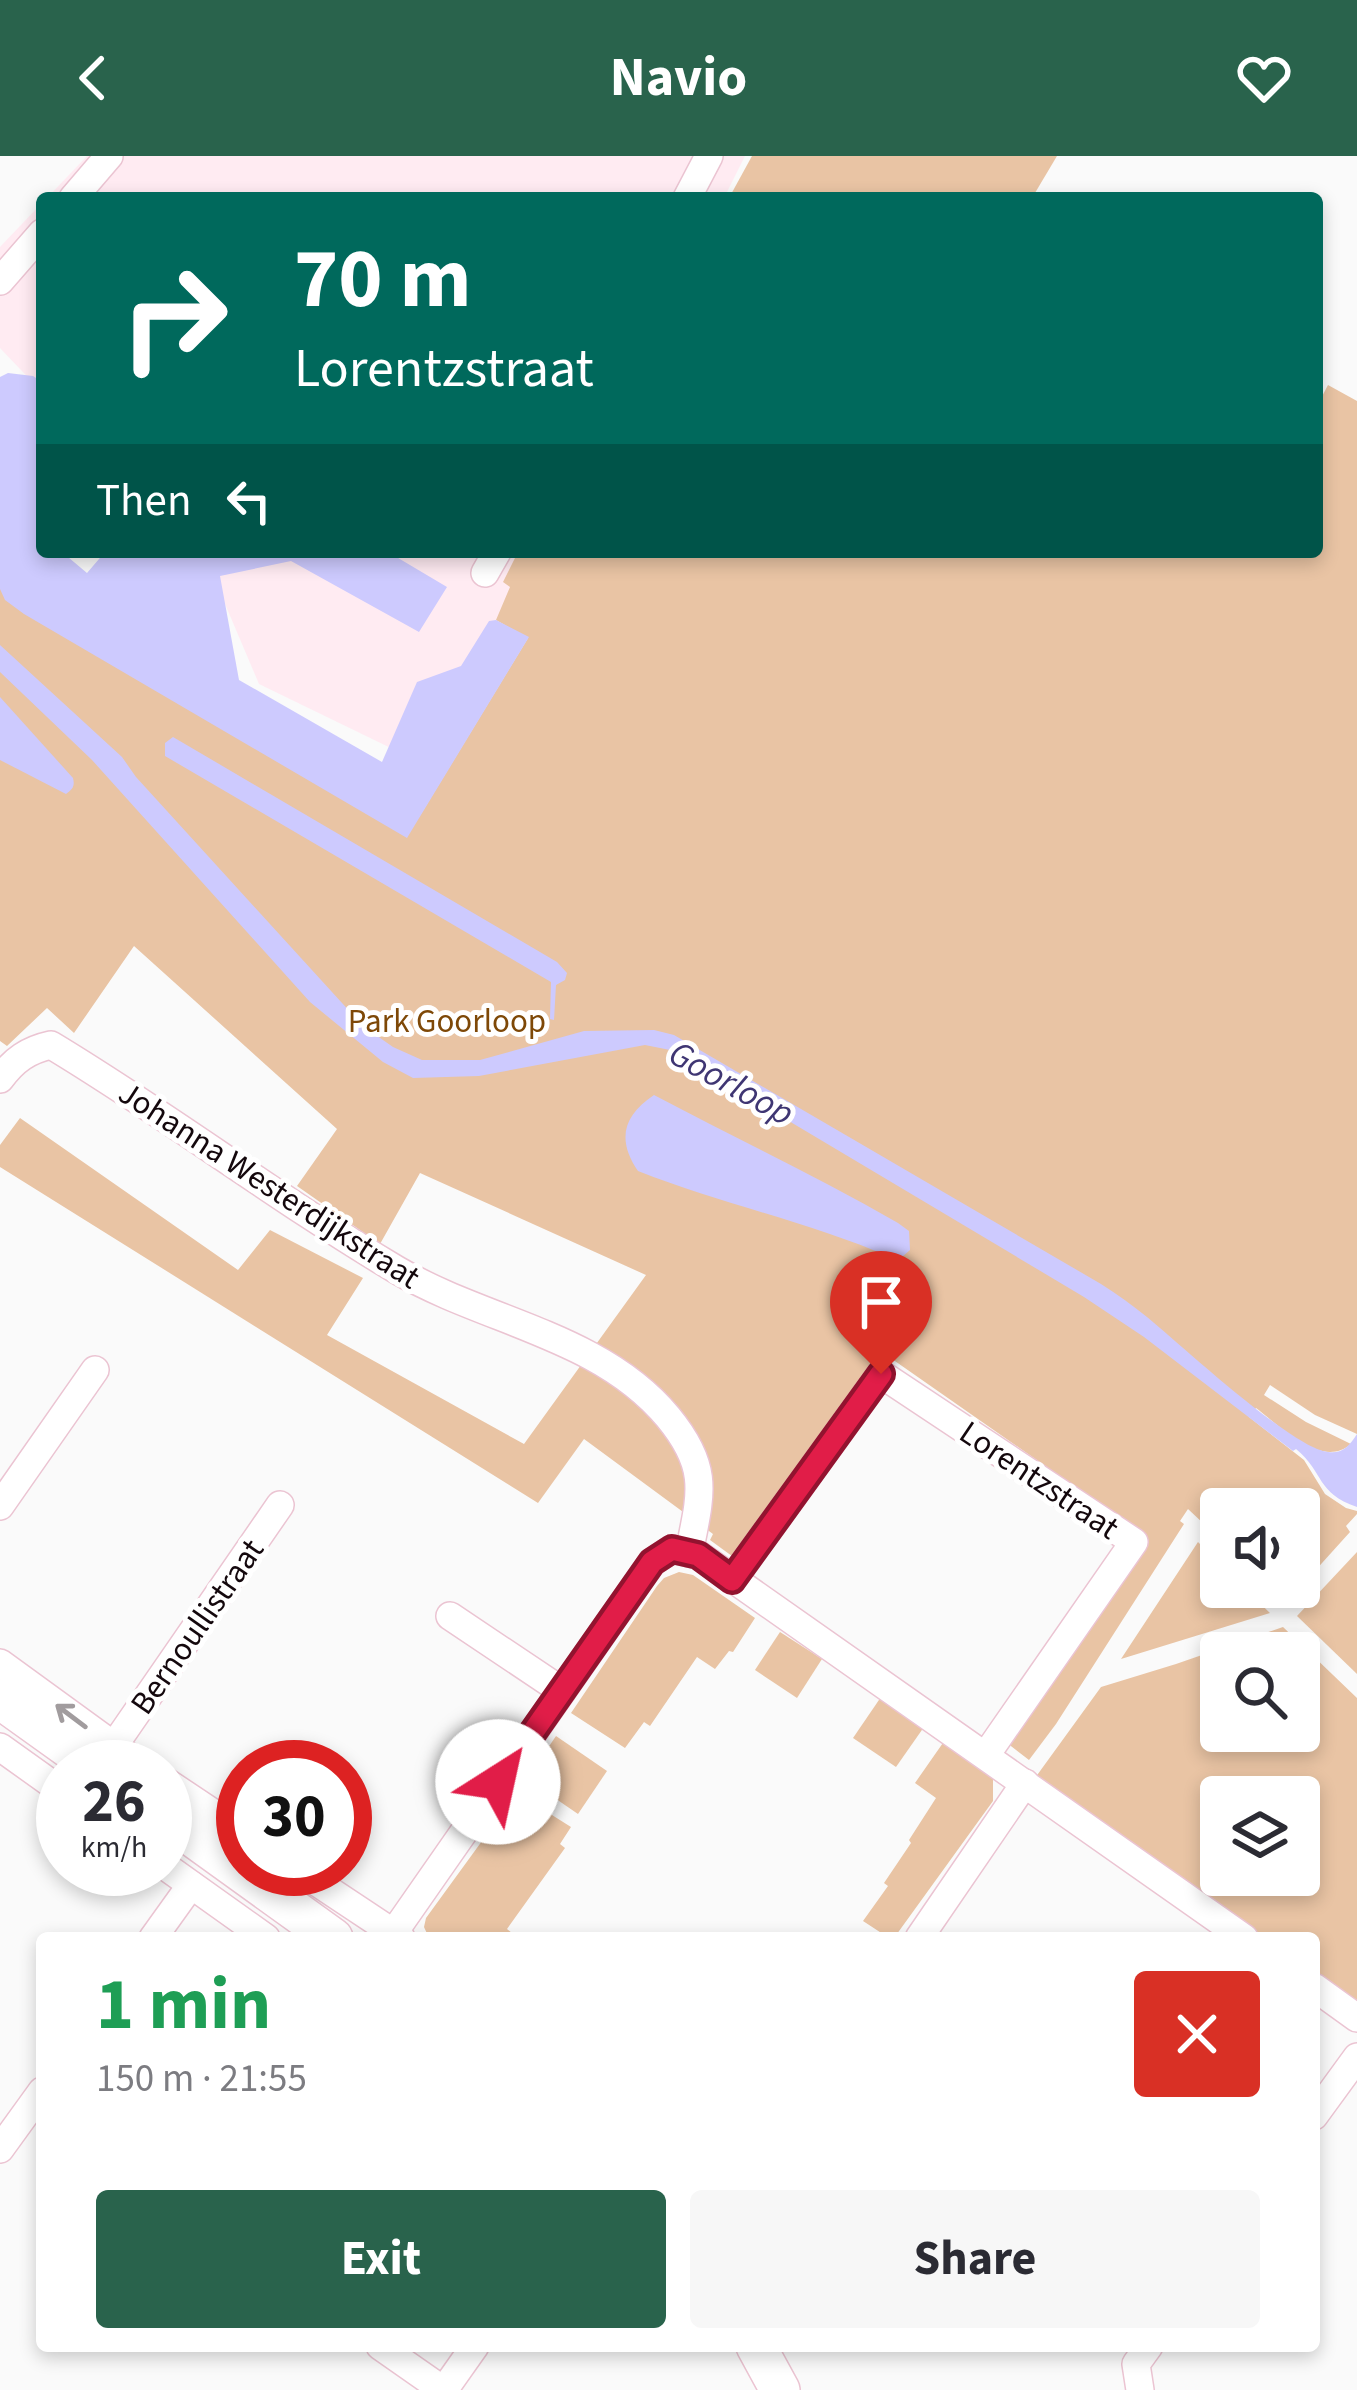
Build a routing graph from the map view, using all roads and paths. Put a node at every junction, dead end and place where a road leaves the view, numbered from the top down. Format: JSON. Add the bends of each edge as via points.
{"nodes":[{"id":1,"x":110,"y":156,"type":"edge"},
{"id":2,"x":709,"y":156,"type":"edge"},
{"id":3,"x":78,"y":192,"type":"edge"},
{"id":4,"x":690,"y":192,"type":"edge"},
{"id":5,"x":36,"y":240,"type":"edge"},
{"id":6,"x":0,"y":281,"type":"edge"},
{"id":7,"x":0,"y":1079,"type":"edge"},
{"id":8,"x":95,"y":1370,"type":"dead end"},
{"id":9,"x":280,"y":1505,"type":"dead end"},
{"id":10,"x":0,"y":1507,"type":"edge"},
{"id":11,"x":681,"y":1551,"type":"junction"},
{"id":12,"x":732,"y":1580,"type":"junction"},
{"id":13,"x":451,"y":1616,"type":"dead end"},
{"id":14,"x":0,"y":1663,"type":"edge"},
{"id":15,"x":562,"y":1691,"type":"junction"},
{"id":16,"x":0,"y":1699,"type":"edge"},
{"id":17,"x":74,"y":1740,"type":"edge"},
{"id":18,"x":85,"y":1740,"type":"edge"},
{"id":19,"x":116,"y":1740,"type":"edge"},
{"id":20,"x":0,"y":1747,"type":"edge"},
{"id":21,"x":986,"y":1756,"type":"junction"},
{"id":22,"x":36,"y":1773,"type":"edge"},
{"id":23,"x":1025,"y":1783,"type":"junction"},
{"id":24,"x":192,"y":1836,"type":"edge"},
{"id":25,"x":192,"y":1886,"type":"edge"},
{"id":26,"x":183,"y":1896,"type":"edge"},
{"id":27,"x":336,"y":1896,"type":"edge"},
{"id":28,"x":157,"y":1932,"type":"edge"},
{"id":29,"x":258,"y":1932,"type":"edge"},
{"id":30,"x":325,"y":1932,"type":"edge"},
{"id":31,"x":389,"y":1932,"type":"edge"},
{"id":32,"x":398,"y":1932,"type":"edge"},
{"id":33,"x":923,"y":1932,"type":"edge"},
{"id":34,"x":1236,"y":1932,"type":"edge"},
{"id":35,"x":1320,"y":1992,"type":"edge"},
{"id":36,"x":1357,"y":2018,"type":"edge"},
{"id":37,"x":1357,"y":2057,"type":"edge"},
{"id":38,"x":36,"y":2106,"type":"edge"},
{"id":39,"x":1320,"y":2108,"type":"edge"},
{"id":40,"x":0,"y":2149,"type":"edge"},
{"id":41,"x":389,"y":2352,"type":"edge"},
{"id":42,"x":471,"y":2352,"type":"edge"},
{"id":43,"x":759,"y":2352,"type":"edge"},
{"id":44,"x":1145,"y":2352,"type":"edge"},
{"id":45,"x":443,"y":2390,"type":"edge"},
{"id":46,"x":779,"y":2390,"type":"edge"},
{"id":47,"x":1140,"y":2390,"type":"edge"}],
"edges":[{"from":1,"to":3,"type":"street"},
{"from":2,"to":4,"type":"street"},
{"from":5,"to":6,"type":"street"},
{"from":7,"to":11,"type":"street","name":"Johanna Westerdijkstraat","via":[[33,1049],[51,1045],[400,1272],[600,1359],[644,1392],[689,1447],[700,1482]]},
{"from":8,"to":10,"type":"street"},
{"from":9,"to":19,"type":"street","name":"Bernoullistraat"},
{"from":11,"to":12,"type":"street"},
{"from":11,"to":15,"type":"street","via":[[652,1562]]},
{"from":12,"to":21,"type":"street"},
{"from":12,"to":21,"type":"street","name":"Lorentzstraat","via":[[881,1374],[1134,1542]]},
{"from":13,"to":15,"type":"street"},
{"from":18,"to":14,"type":"street","one_way":true},
{"from":15,"to":32,"type":"street"},
{"from":16,"to":17,"type":"main road"},
{"from":20,"to":22,"type":"street"},
{"from":21,"to":23,"type":"street"},
{"from":23,"to":33,"type":"street"},
{"from":23,"to":34,"type":"street"},
{"from":24,"to":30,"type":"main road"},
{"from":25,"to":29,"type":"street"},
{"from":26,"to":28,"type":"street"},
{"from":27,"to":31,"type":"street"},
{"from":35,"to":36,"type":"street"},
{"from":37,"to":39,"type":"street"},
{"from":38,"to":40,"type":"street"},
{"from":41,"to":45,"type":"street"},
{"from":42,"to":45,"type":"street"},
{"from":43,"to":46,"type":"main road"},
{"from":44,"to":47,"type":"street","via":[[1136,2364]]}]}
